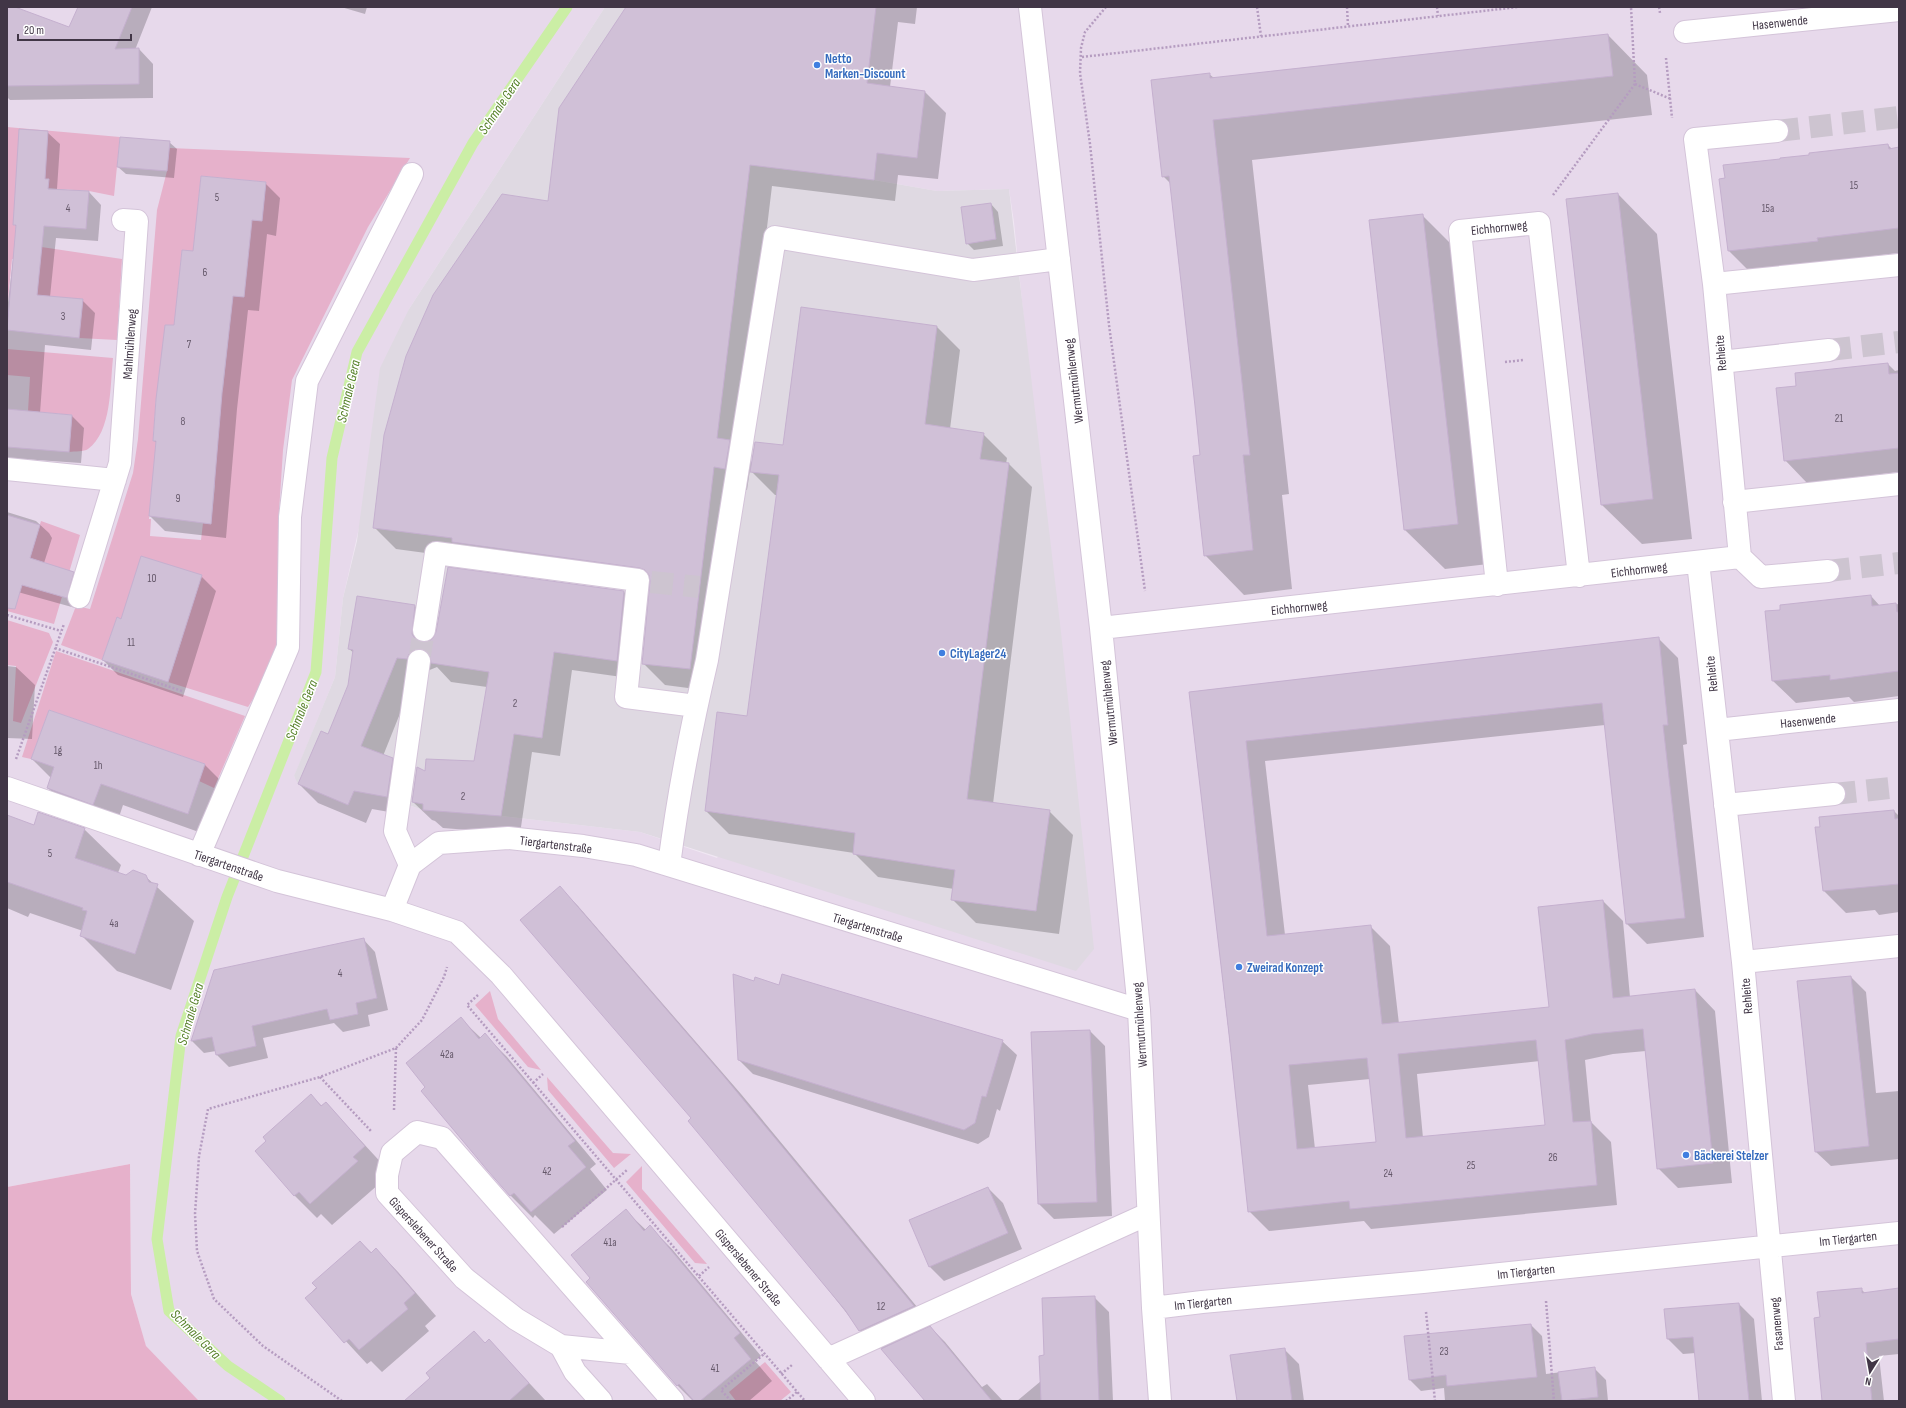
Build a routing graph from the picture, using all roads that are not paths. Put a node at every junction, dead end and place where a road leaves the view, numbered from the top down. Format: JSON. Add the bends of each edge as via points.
{"nodes":[{"id":1,"x":1030,"y":7,"type":"edge"},
{"id":2,"x":1899,"y":10,"type":"edge"},
{"id":3,"x":1685,"y":32,"type":"dead end"},
{"id":4,"x":1777,"y":131,"type":"tunnel mouth"},
{"id":5,"x":412,"y":174,"type":"dead end"},
{"id":6,"x":123,"y":220,"type":"dead end"},
{"id":7,"x":1059,"y":259,"type":"junction"},
{"id":8,"x":1899,"y":265,"type":"edge"},
{"id":9,"x":1714,"y":284,"type":"junction"},
{"id":10,"x":1829,"y":350,"type":"tunnel mouth"},
{"id":11,"x":1721,"y":362,"type":"junction"},
{"id":12,"x":7,"y":468,"type":"edge"},
{"id":13,"x":115,"y":480,"type":"junction"},
{"id":14,"x":1899,"y":484,"type":"edge"},
{"id":15,"x":1734,"y":502,"type":"junction"},
{"id":16,"x":1740,"y":557,"type":"junction"},
{"id":17,"x":1698,"y":562,"type":"junction"},
{"id":18,"x":1828,"y":571,"type":"tunnel mouth"},
{"id":19,"x":1579,"y":576,"type":"junction"},
{"id":20,"x":1497,"y":585,"type":"junction"},
{"id":21,"x":79,"y":597,"type":"road end"},
{"id":22,"x":1101,"y":628,"type":"junction"},
{"id":23,"x":424,"y":630,"type":"tunnel mouth"},
{"id":24,"x":419,"y":661,"type":"tunnel mouth"},
{"id":25,"x":696,"y":706,"type":"junction"},
{"id":26,"x":1899,"y":710,"type":"edge"},
{"id":27,"x":1717,"y":730,"type":"junction"},
{"id":28,"x":7,"y":788,"type":"edge"},
{"id":29,"x":1834,"y":794,"type":"tunnel mouth"},
{"id":30,"x":1725,"y":805,"type":"junction"},
{"id":31,"x":204,"y":857,"type":"junction"},
{"id":32,"x":669,"y":865,"type":"junction"},
{"id":33,"x":410,"y":866,"type":"junction"},
{"id":34,"x":392,"y":910,"type":"junction"},
{"id":35,"x":1899,"y":946,"type":"edge"},
{"id":36,"x":1743,"y":962,"type":"junction"},
{"id":37,"x":1139,"y":1010,"type":"junction"},
{"id":38,"x":1148,"y":1214,"type":"junction"},
{"id":39,"x":1899,"y":1233,"type":"edge"},
{"id":40,"x":1769,"y":1247,"type":"junction"},
{"id":41,"x":1153,"y":1308,"type":"junction"},
{"id":42,"x":562,"y":1346,"type":"junction"},
{"id":43,"x":631,"y":1353,"type":"junction"},
{"id":44,"x":828,"y":1359,"type":"junction"},
{"id":45,"x":601,"y":1401,"type":"edge"},
{"id":46,"x":673,"y":1401,"type":"edge"},
{"id":47,"x":864,"y":1401,"type":"edge"},
{"id":48,"x":1160,"y":1401,"type":"edge"},
{"id":49,"x":1784,"y":1401,"type":"edge"}],
"edges":[{"from":1,"to":7,"type":"street","name":"Wermutmühlenweg"},
{"from":2,"to":3,"type":"street","name":"Hasenwende"},
{"from":4,"to":9,"type":"street","name":"Rehleite","via":[[1695,139]]},
{"from":5,"to":31,"type":"street","via":[[307,381],[290,517],[288,647]]},
{"from":6,"to":13,"type":"street","name":"Mahlmühlenweg","via":[[137,221],[120,463]]},
{"from":7,"to":22,"type":"street","name":"Wermutmühlenweg"},
{"from":7,"to":25,"type":"street","via":[[972,270],[775,236],[709,589],[707,660]]},
{"from":8,"to":9,"type":"street"},
{"from":9,"to":11,"type":"street","name":"Rehleite"},
{"from":10,"to":11,"type":"street"},
{"from":11,"to":15,"type":"street","name":"Rehleite"},
{"from":12,"to":13,"type":"street"},
{"from":13,"to":21,"type":"street","name":"Mahlmühlenweg"},
{"from":14,"to":15,"type":"street"},
{"from":15,"to":16,"type":"street","name":"Rehleite"},
{"from":16,"to":17,"type":"street"},
{"from":16,"to":18,"type":"street","via":[[1761,577]]},
{"from":17,"to":19,"type":"street","name":"Eichhornweg"},
{"from":17,"to":27,"type":"street","name":"Rehleite"},
{"from":19,"to":20,"type":"street","name":"Eichhornweg"},
{"from":19,"to":20,"type":"street","name":"Eichhornweg","via":[[1539,223],[1460,231]]},
{"from":20,"to":22,"type":"street","name":"Eichhornweg"},
{"from":22,"to":37,"type":"street","name":"Wermutmühlenweg"},
{"from":23,"to":25,"type":"street","via":[[436,553],[644,581],[626,697]]},
{"from":24,"to":33,"type":"street","via":[[395,831]]},
{"from":25,"to":32,"type":"street"},
{"from":26,"to":27,"type":"street","name":"Hasenwende"},
{"from":27,"to":30,"type":"street","name":"Rehleite"},
{"from":28,"to":31,"type":"street","name":"Tiergartenstraße"},
{"from":29,"to":30,"type":"street"},
{"from":30,"to":36,"type":"street","name":"Rehleite"},
{"from":31,"to":34,"type":"street","name":"Tiergartenstraße","via":[[277,881]]},
{"from":32,"to":33,"type":"street","name":"Tiergartenstraße","via":[[636,854],[508,838],[439,843]]},
{"from":32,"to":37,"type":"street","name":"Tiergartenstraße"},
{"from":33,"to":34,"type":"street","name":"Tiergartenstraße"},
{"from":34,"to":44,"type":"street","name":"Gisperslebener Straße","via":[[457,932],[501,975]]},
{"from":35,"to":36,"type":"street"},
{"from":36,"to":40,"type":"street","name":"Rehleite"},
{"from":37,"to":38,"type":"street","name":"Wermutmühlenweg"},
{"from":38,"to":41,"type":"street","name":"Wermutmühlenweg"},
{"from":38,"to":44,"type":"street"},
{"from":39,"to":40,"type":"street","name":"Im Tiergarten"},
{"from":40,"to":41,"type":"street","name":"Im Tiergarten"},
{"from":40,"to":49,"type":"street","name":"Fasanenweg"},
{"from":41,"to":48,"type":"street","name":"Wermutmühlenweg"},
{"from":42,"to":43,"type":"street","name":"Gisperslebener Straße"},
{"from":42,"to":43,"type":"street","name":"Gisperslebener Straße","via":[[516,1320],[464,1278],[387,1193],[387,1175],[392,1153],[417,1132],[442,1138]]},
{"from":42,"to":45,"type":"street","via":[[575,1372]]},
{"from":43,"to":46,"type":"street"},
{"from":44,"to":47,"type":"street","name":"Gisperslebener Straße"}]}
